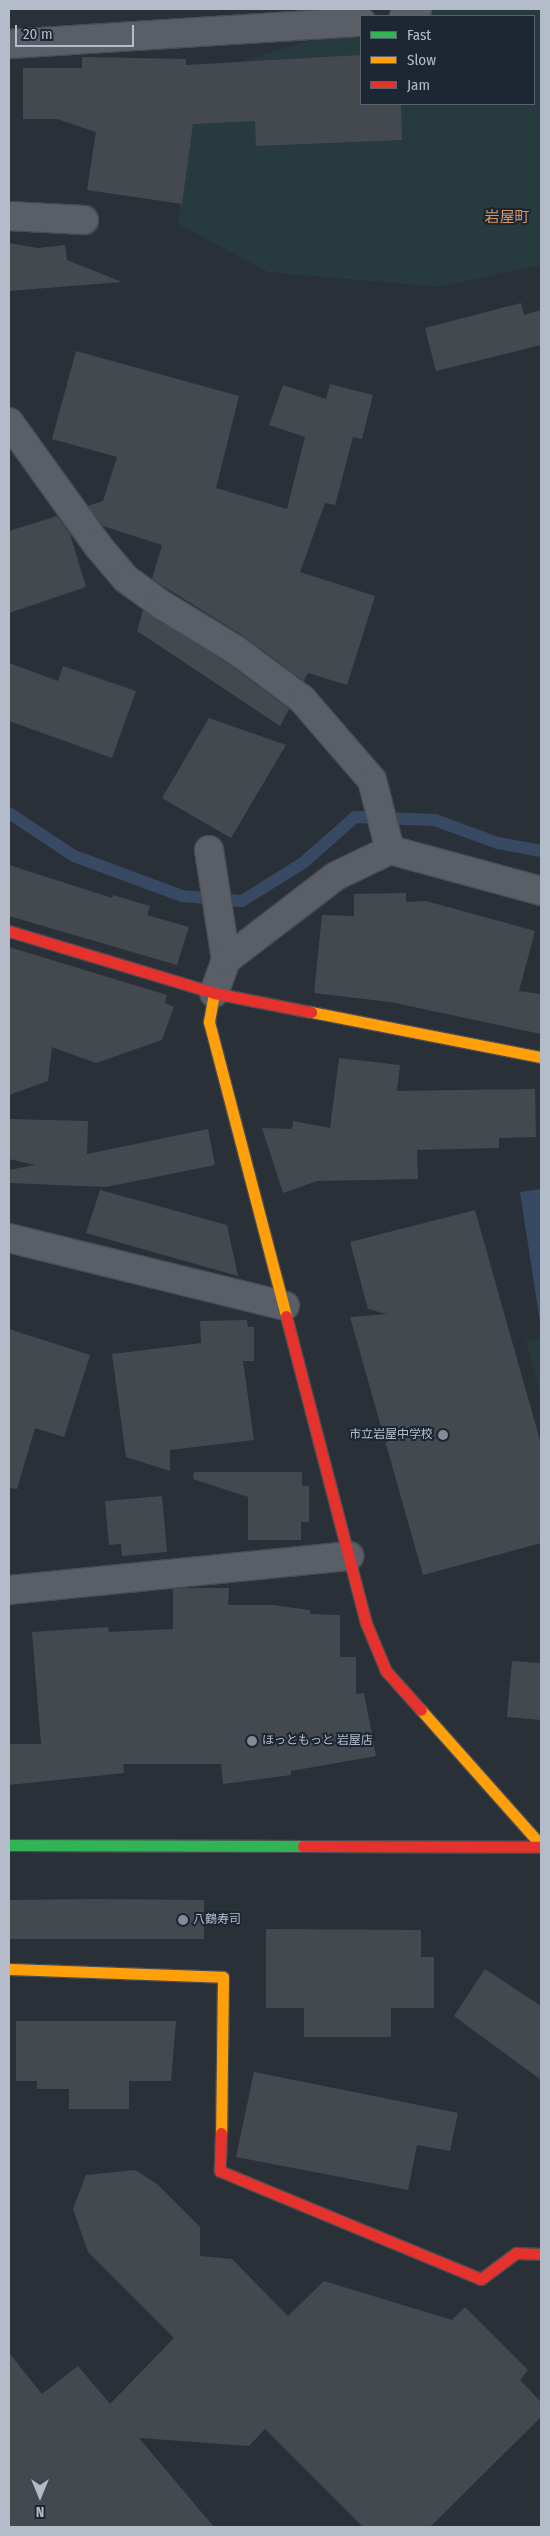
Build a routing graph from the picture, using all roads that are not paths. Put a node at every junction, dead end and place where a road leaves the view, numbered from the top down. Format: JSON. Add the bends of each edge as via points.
{"nodes":[{"id":1,"x":417,"y":9,"type":"edge"},
{"id":2,"x":406,"y":15,"type":"edge"},
{"id":3,"x":360,"y":22,"type":"edge"},
{"id":4,"x":9,"y":44,"type":"edge"},
{"id":5,"x":9,"y":216,"type":"edge"},
{"id":6,"x":84,"y":220,"type":"dead end"},
{"id":7,"x":9,"y":422,"type":"edge"},
{"id":8,"x":209,"y":850,"type":"dead end"},
{"id":9,"x":390,"y":850,"type":"junction"},
{"id":10,"x":541,"y":891,"type":"edge"},
{"id":11,"x":9,"y":931,"type":"edge"},
{"id":12,"x":226,"y":960,"type":"junction"},
{"id":13,"x":214,"y":994,"type":"junction"},
{"id":14,"x":541,"y":1057,"type":"edge"},
{"id":15,"x":9,"y":1238,"type":"edge"},
{"id":16,"x":285,"y":1306,"type":"junction"},
{"id":17,"x":349,"y":1556,"type":"junction"},
{"id":18,"x":9,"y":1590,"type":"edge"},
{"id":19,"x":9,"y":1845,"type":"edge"},
{"id":20,"x":541,"y":1846,"type":"edge"},
{"id":21,"x":9,"y":1969,"type":"edge"},
{"id":22,"x":541,"y":2254,"type":"edge"}],
"edges":[{"from":1,"to":2,"type":"street"},
{"from":3,"to":4,"type":"street"},
{"from":5,"to":6,"type":"street"},
{"from":7,"to":9,"type":"street","via":[[98,546],[126,579],[162,606],[236,650],[302,698],[372,780]]},
{"from":8,"to":12,"type":"street"},
{"from":9,"to":10,"type":"street"},
{"from":9,"to":12,"type":"street","via":[[336,876]]},
{"from":11,"to":13,"type":"street"},
{"from":12,"to":13,"type":"street"},
{"from":13,"to":14,"type":"street"},
{"from":13,"to":16,"type":"street","via":[[209,1022]]},
{"from":15,"to":16,"type":"street"},
{"from":16,"to":17,"type":"street"},
{"from":17,"to":18,"type":"street"},
{"from":17,"to":20,"type":"street","via":[[366,1623],[386,1671]]},
{"from":19,"to":20,"type":"street"},
{"from":21,"to":22,"type":"street","via":[[222,1977],[220,2171],[480,2279],[516,2253]]}]}
